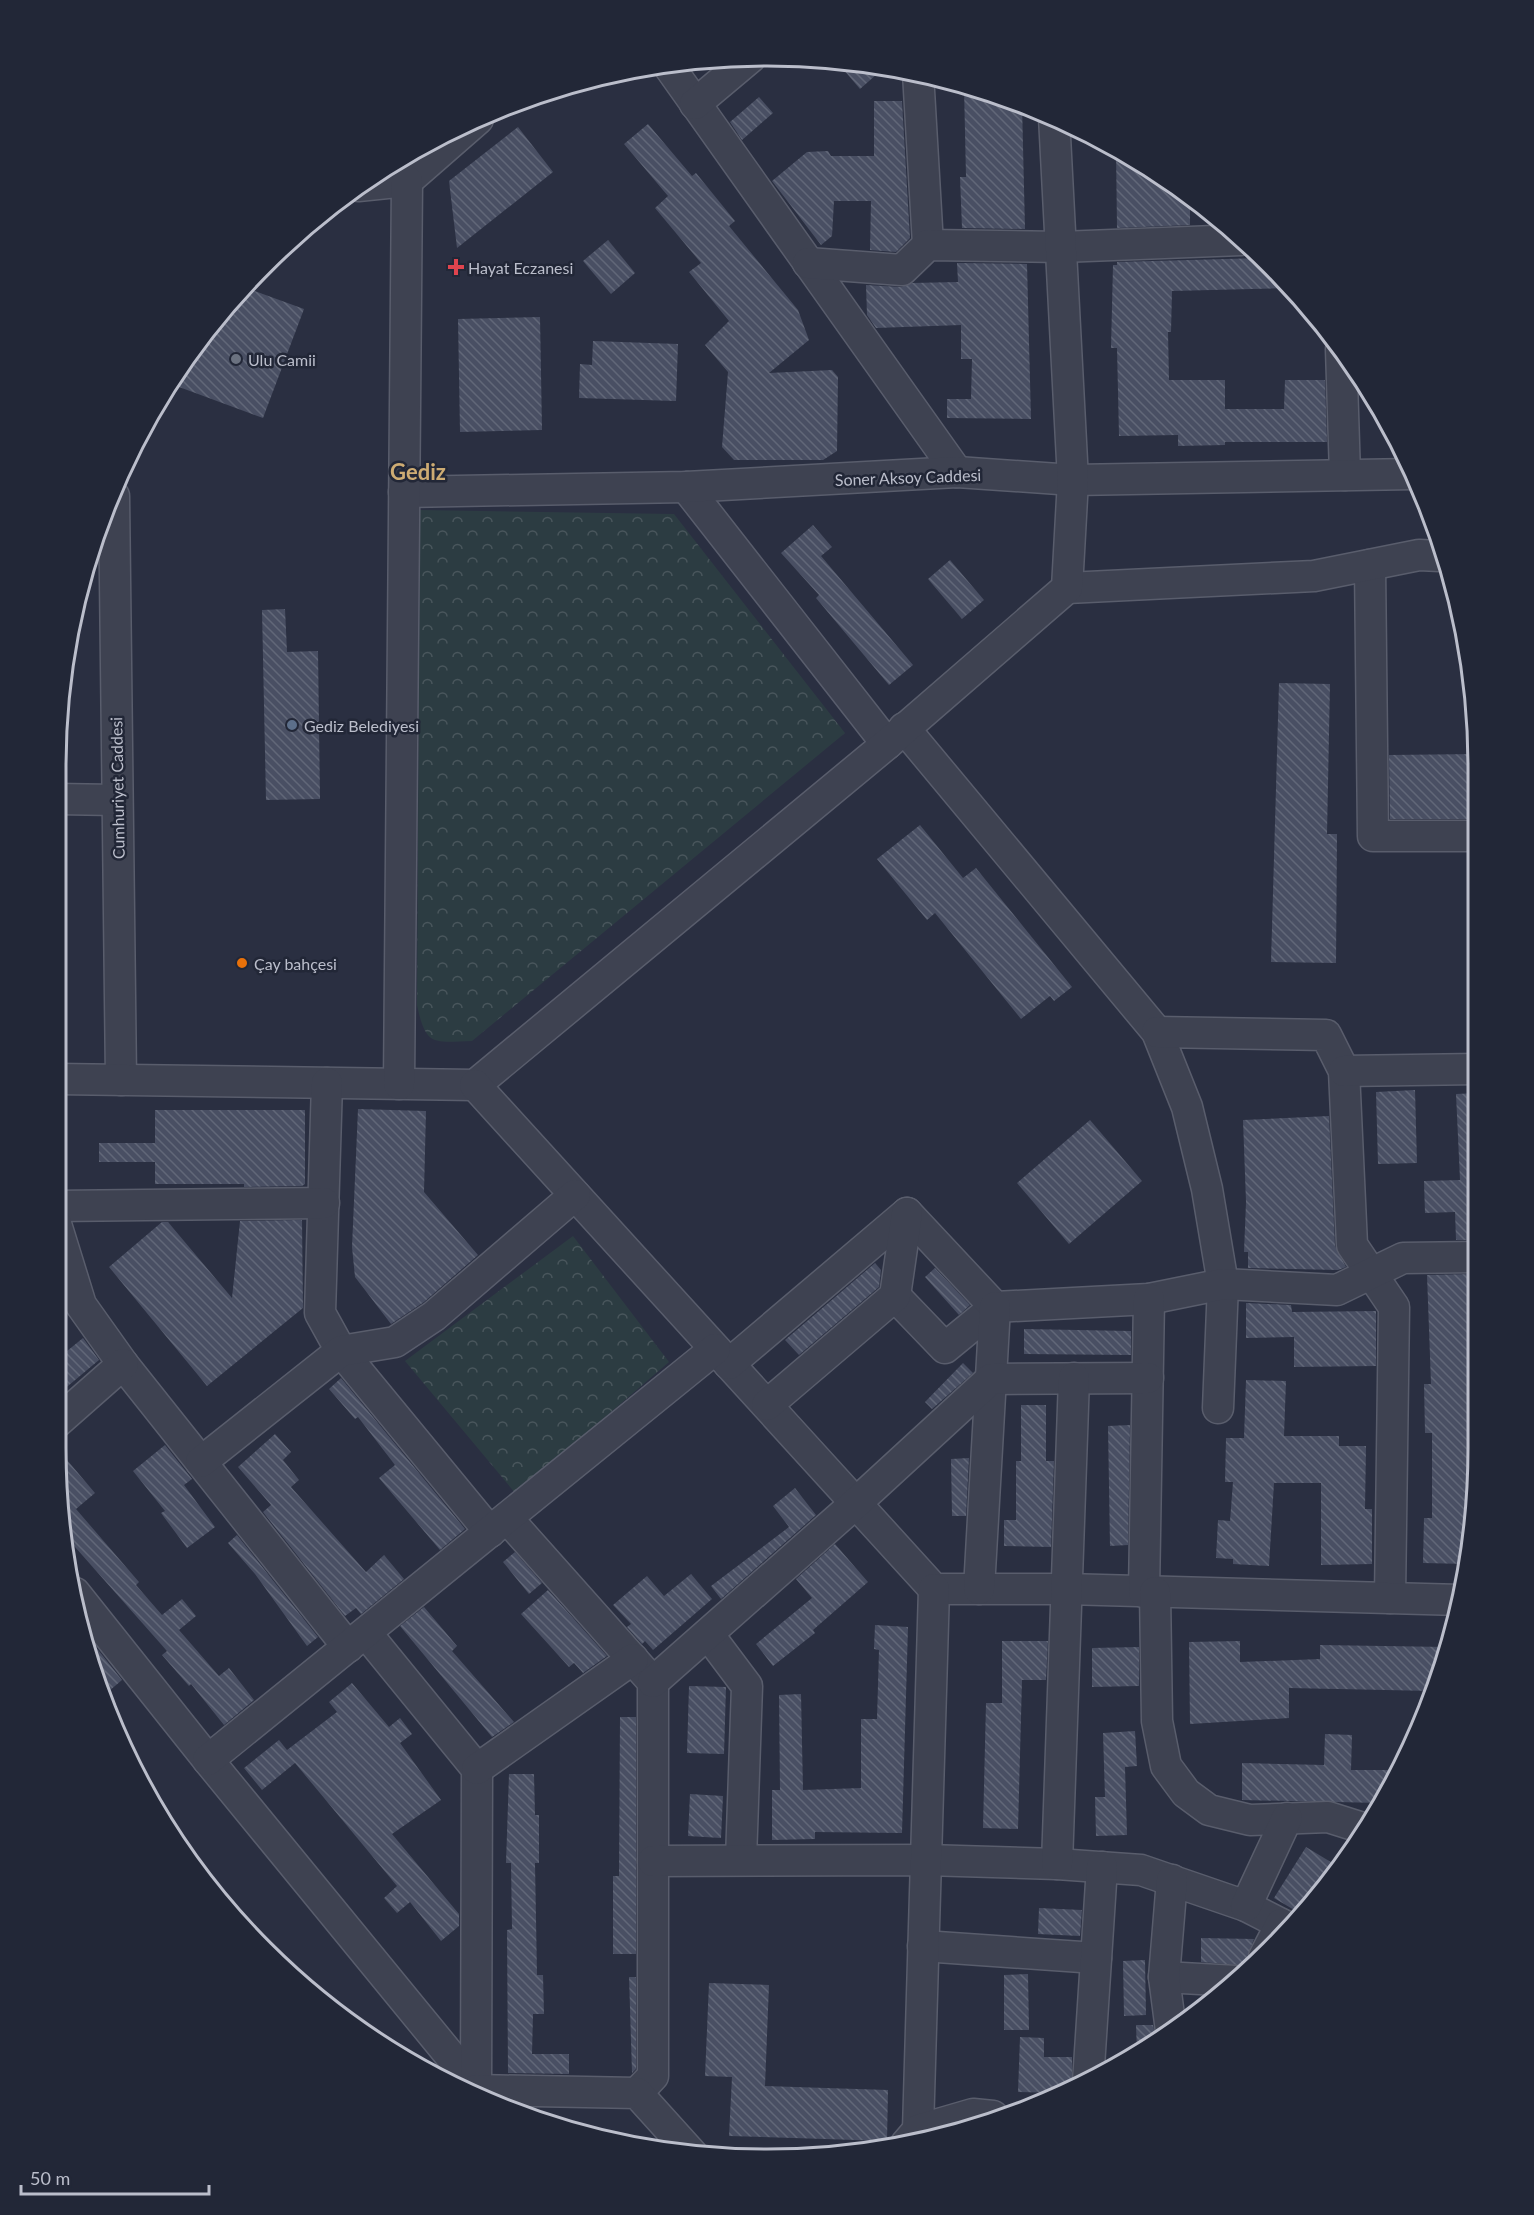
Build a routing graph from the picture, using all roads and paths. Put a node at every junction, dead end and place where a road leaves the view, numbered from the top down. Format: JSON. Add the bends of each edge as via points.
{"nodes":[{"id":1,"x":739,"y":67,"type":"edge"},
{"id":2,"x":673,"y":72,"type":"edge"},
{"id":3,"x":919,"y":83,"type":"edge"},
{"id":4,"x":695,"y":104,"type":"junction"},
{"id":5,"x":1055,"y":128,"type":"edge"},
{"id":6,"x":455,"y":139,"type":"edge"},
{"id":7,"x":407,"y":181,"type":"junction"},
{"id":8,"x":378,"y":184,"type":"edge"},
{"id":9,"x":1229,"y":240,"type":"edge"},
{"id":10,"x":928,"y":245,"type":"junction"},
{"id":11,"x":1061,"y":247,"type":"junction"},
{"id":12,"x":808,"y":263,"type":"junction"},
{"id":13,"x":1342,"y":366,"type":"edge"},
{"id":14,"x":957,"y":472,"type":"junction"},
{"id":15,"x":1404,"y":474,"type":"edge"},
{"id":16,"x":1345,"y":476,"type":"junction"},
{"id":17,"x":1073,"y":480,"type":"junction"},
{"id":18,"x":686,"y":487,"type":"junction"},
{"id":19,"x":404,"y":492,"type":"junction"},
{"id":20,"x":114,"y":512,"type":"edge"},
{"id":21,"x":1435,"y":556,"type":"edge"},
{"id":22,"x":1370,"y":565,"type":"junction"},
{"id":23,"x":1067,"y":588,"type":"junction"},
{"id":24,"x":895,"y":736,"type":"junction"},
{"id":25,"x":66,"y":799,"type":"edge"},
{"id":26,"x":117,"y":800,"type":"junction"},
{"id":27,"x":1468,"y":836,"type":"edge"},
{"id":28,"x":1157,"y":1032,"type":"junction"},
{"id":29,"x":1468,"y":1069,"type":"edge"},
{"id":30,"x":1344,"y":1071,"type":"junction"},
{"id":31,"x":66,"y":1079,"type":"edge"},
{"id":32,"x":120,"y":1080,"type":"junction"},
{"id":33,"x":327,"y":1083,"type":"junction"},
{"id":34,"x":399,"y":1084,"type":"junction"},
{"id":35,"x":475,"y":1085,"type":"junction"},
{"id":36,"x":575,"y":1195,"type":"junction"},
{"id":37,"x":324,"y":1203,"type":"junction"},
{"id":38,"x":66,"y":1206,"type":"edge"},
{"id":39,"x":907,"y":1213,"type":"junction"},
{"id":40,"x":66,"y":1256,"type":"edge"},
{"id":41,"x":1468,"y":1257,"type":"edge"},
{"id":42,"x":1372,"y":1273,"type":"junction"},
{"id":43,"x":1223,"y":1284,"type":"junction"},
{"id":44,"x":895,"y":1296,"type":"junction"},
{"id":45,"x":1149,"y":1299,"type":"junction"},
{"id":46,"x":995,"y":1308,"type":"junction"},
{"id":47,"x":341,"y":1351,"type":"junction"},
{"id":48,"x":722,"y":1356,"type":"junction"},
{"id":49,"x":123,"y":1364,"type":"junction"},
{"id":50,"x":1074,"y":1378,"type":"junction"},
{"id":51,"x":1148,"y":1378,"type":"junction"},
{"id":52,"x":991,"y":1379,"type":"junction"},
{"id":53,"x":767,"y":1405,"type":"junction"},
{"id":54,"x":1218,"y":1408,"type":"dead end"},
{"id":55,"x":66,"y":1414,"type":"edge"},
{"id":56,"x":201,"y":1462,"type":"junction"},
{"id":57,"x":856,"y":1503,"type":"junction"},
{"id":58,"x":498,"y":1525,"type":"junction"},
{"id":59,"x":934,"y":1589,"type":"junction"},
{"id":60,"x":979,"y":1589,"type":"junction"},
{"id":61,"x":1066,"y":1589,"type":"junction"},
{"id":62,"x":1150,"y":1592,"type":"junction"},
{"id":63,"x":1390,"y":1598,"type":"junction"},
{"id":64,"x":1451,"y":1600,"type":"edge"},
{"id":65,"x":84,"y":1604,"type":"edge"},
{"id":66,"x":708,"y":1634,"type":"junction"},
{"id":67,"x":357,"y":1640,"type":"junction"},
{"id":68,"x":633,"y":1659,"type":"junction"},
{"id":69,"x":653,"y":1682,"type":"junction"},
{"id":70,"x":208,"y":1760,"type":"junction"},
{"id":71,"x":477,"y":1769,"type":"junction"},
{"id":72,"x":1287,"y":1818,"type":"junction"},
{"id":73,"x":1357,"y":1826,"type":"edge"},
{"id":74,"x":741,"y":1860,"type":"junction"},
{"id":75,"x":926,"y":1860,"type":"junction"},
{"id":76,"x":653,"y":1862,"type":"junction"},
{"id":77,"x":1057,"y":1864,"type":"junction"},
{"id":78,"x":1102,"y":1867,"type":"junction"},
{"id":79,"x":1172,"y":1880,"type":"junction"},
{"id":80,"x":1246,"y":1906,"type":"junction"},
{"id":81,"x":1281,"y":1924,"type":"edge"},
{"id":82,"x":923,"y":1946,"type":"junction"},
{"id":83,"x":1096,"y":1958,"type":"junction"},
{"id":84,"x":1164,"y":1977,"type":"junction"},
{"id":85,"x":1223,"y":1980,"type":"edge"},
{"id":86,"x":1170,"y":2021,"type":"edge"},
{"id":87,"x":1089,"y":2071,"type":"edge"},
{"id":88,"x":474,"y":2085,"type":"edge"},
{"id":89,"x":483,"y":2089,"type":"edge"},
{"id":90,"x":637,"y":2093,"type":"junction"},
{"id":91,"x":498,"y":2096,"type":"edge"},
{"id":92,"x":982,"y":2115,"type":"edge"},
{"id":93,"x":944,"y":2126,"type":"edge"},
{"id":94,"x":915,"y":2133,"type":"edge"},
{"id":95,"x":683,"y":2144,"type":"edge"}],
"edges":[{"from":1,"to":4,"type":"street"},
{"from":2,"to":4,"type":"street"},
{"from":3,"to":10,"type":"street"},
{"from":4,"to":12,"type":"street"},
{"from":5,"to":11,"type":"street"},
{"from":6,"to":7,"type":"street"},
{"from":7,"to":8,"type":"street"},
{"from":7,"to":19,"type":"street"},
{"from":9,"to":11,"type":"street"},
{"from":10,"to":11,"type":"street"},
{"from":10,"to":12,"type":"street","via":[[902,270]]},
{"from":11,"to":17,"type":"street"},
{"from":12,"to":14,"type":"street"},
{"from":13,"to":16,"type":"street"},
{"from":14,"to":17,"type":"street","name":"Soner Aksoy Caddesi"},
{"from":14,"to":18,"type":"street","name":"Soner Aksoy Caddesi"},
{"from":15,"to":16,"type":"street","name":"Soner Aksoy Caddesi"},
{"from":16,"to":17,"type":"street","name":"Soner Aksoy Caddesi"},
{"from":17,"to":23,"type":"street"},
{"from":18,"to":19,"type":"street","name":"Soner Aksoy Caddesi"},
{"from":18,"to":24,"type":"street"},
{"from":19,"to":34,"type":"street"},
{"from":20,"to":26,"type":"street","name":"Cumhuriyet Caddesi"},
{"from":21,"to":22,"type":"street","via":[[1419,555]]},
{"from":22,"to":23,"type":"street","via":[[1314,576]]},
{"from":22,"to":27,"type":"street","via":[[1373,836]]},
{"from":23,"to":24,"type":"street"},
{"from":24,"to":28,"type":"street"},
{"from":24,"to":35,"type":"street"},
{"from":25,"to":26,"type":"street"},
{"from":26,"to":32,"type":"street","name":"Cumhuriyet Caddesi"},
{"from":28,"to":30,"type":"street","via":[[1326,1035]]},
{"from":28,"to":43,"type":"street","via":[[1187,1107],[1207,1189]]},
{"from":29,"to":30,"type":"street"},
{"from":30,"to":42,"type":"street","via":[[1352,1245]]},
{"from":31,"to":32,"type":"street"},
{"from":32,"to":33,"type":"street"},
{"from":33,"to":34,"type":"street"},
{"from":33,"to":37,"type":"street"},
{"from":34,"to":35,"type":"street"},
{"from":35,"to":36,"type":"street"},
{"from":36,"to":47,"type":"street","via":[[434,1316],[395,1342]]},
{"from":36,"to":48,"type":"street"},
{"from":37,"to":38,"type":"street"},
{"from":37,"to":47,"type":"street","via":[[320,1313]]},
{"from":39,"to":44,"type":"street"},
{"from":39,"to":46,"type":"street"},
{"from":39,"to":48,"type":"street"},
{"from":40,"to":49,"type":"street","via":[[81,1305]]},
{"from":41,"to":42,"type":"street","via":[[1403,1258]]},
{"from":42,"to":43,"type":"street","via":[[1337,1290]]},
{"from":42,"to":63,"type":"street","via":[[1394,1307]]},
{"from":43,"to":45,"type":"street"},
{"from":43,"to":54,"type":"street"},
{"from":44,"to":46,"type":"street","via":[[945,1348]]},
{"from":44,"to":53,"type":"street"},
{"from":45,"to":46,"type":"street"},
{"from":45,"to":51,"type":"street"},
{"from":46,"to":52,"type":"street"},
{"from":47,"to":56,"type":"street"},
{"from":47,"to":58,"type":"street"},
{"from":48,"to":53,"type":"street"},
{"from":48,"to":58,"type":"street"},
{"from":49,"to":55,"type":"street"},
{"from":49,"to":56,"type":"street"},
{"from":50,"to":51,"type":"street"},
{"from":50,"to":52,"type":"street"},
{"from":50,"to":61,"type":"street"},
{"from":51,"to":62,"type":"street"},
{"from":52,"to":57,"type":"street"},
{"from":52,"to":60,"type":"street"},
{"from":53,"to":57,"type":"street"},
{"from":56,"to":67,"type":"street"},
{"from":57,"to":59,"type":"street"},
{"from":57,"to":66,"type":"street"},
{"from":58,"to":67,"type":"street"},
{"from":58,"to":68,"type":"street"},
{"from":59,"to":60,"type":"street"},
{"from":59,"to":75,"type":"street"},
{"from":60,"to":61,"type":"street"},
{"from":61,"to":62,"type":"street"},
{"from":61,"to":77,"type":"street"},
{"from":62,"to":63,"type":"street"},
{"from":62,"to":72,"type":"street","via":[[1157,1721],[1166,1766],[1186,1793],[1209,1810],[1250,1820]]},
{"from":63,"to":64,"type":"street"},
{"from":65,"to":70,"type":"street"},
{"from":66,"to":69,"type":"street"},
{"from":66,"to":74,"type":"street","via":[[747,1686]]},
{"from":67,"to":70,"type":"street"},
{"from":67,"to":71,"type":"street"},
{"from":68,"to":69,"type":"street"},
{"from":68,"to":71,"type":"street"},
{"from":69,"to":76,"type":"street"},
{"from":70,"to":88,"type":"street"},
{"from":71,"to":89,"type":"street"},
{"from":72,"to":73,"type":"street","via":[[1328,1817]]},
{"from":72,"to":80,"type":"street"},
{"from":74,"to":75,"type":"street"},
{"from":74,"to":76,"type":"street"},
{"from":75,"to":77,"type":"street"},
{"from":75,"to":82,"type":"street"},
{"from":76,"to":90,"type":"street","via":[[653,2076]]},
{"from":77,"to":78,"type":"street"},
{"from":78,"to":79,"type":"street","via":[[1141,1870]]},
{"from":78,"to":83,"type":"street"},
{"from":79,"to":80,"type":"street"},
{"from":79,"to":84,"type":"street"},
{"from":80,"to":81,"type":"street"},
{"from":82,"to":83,"type":"street"},
{"from":82,"to":94,"type":"street"},
{"from":83,"to":87,"type":"street"},
{"from":84,"to":85,"type":"street"},
{"from":84,"to":86,"type":"street"},
{"from":90,"to":91,"type":"street"},
{"from":90,"to":95,"type":"street"},
{"from":92,"to":93,"type":"street","via":[[973,2114]]}]}
